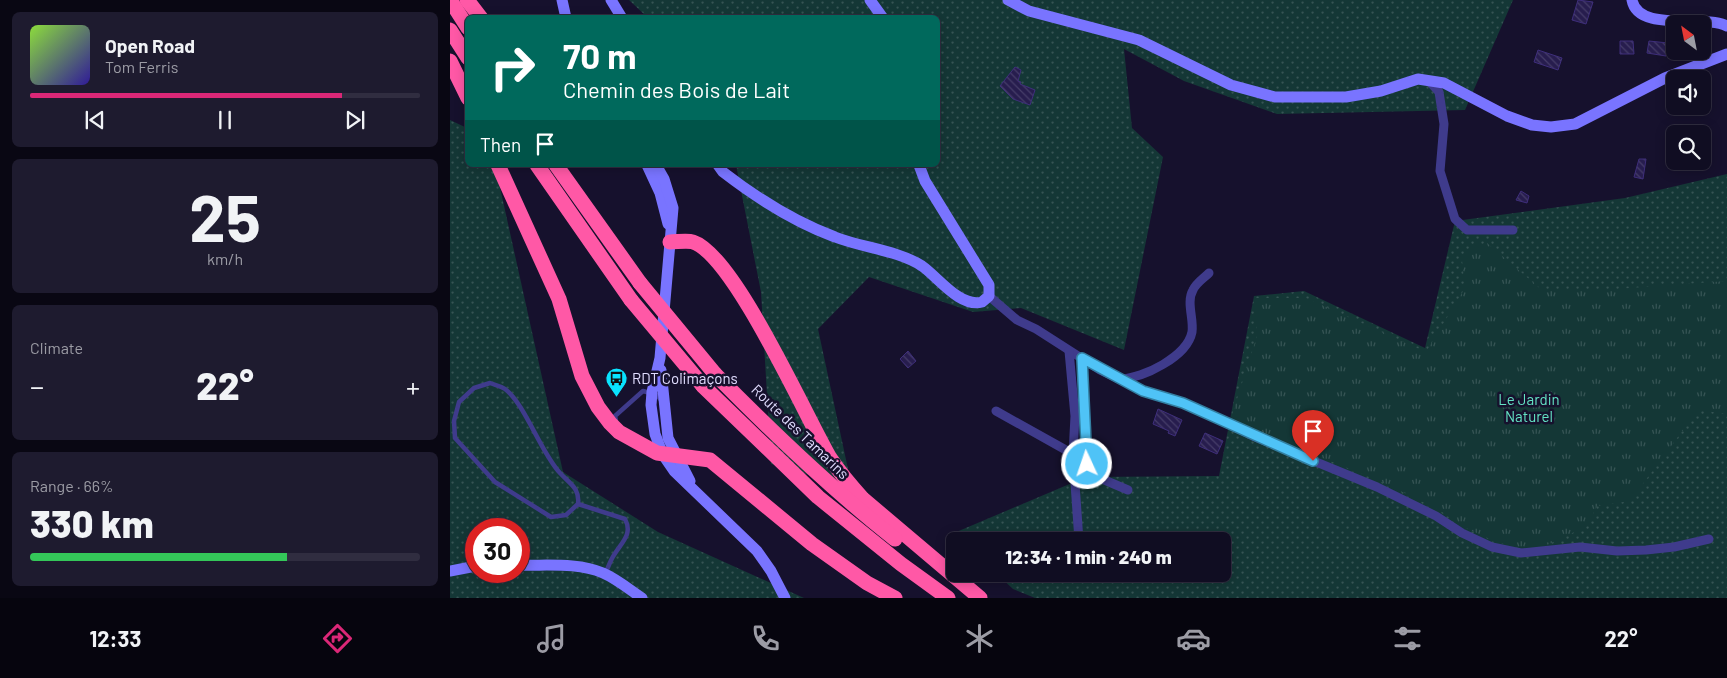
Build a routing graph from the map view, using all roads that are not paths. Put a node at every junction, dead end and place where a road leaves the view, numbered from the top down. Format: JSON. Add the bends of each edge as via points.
{"nodes":[{"id":1,"x":450,"y":0,"type":"edge"},
{"id":2,"x":467,"y":0,"type":"edge"},
{"id":3,"x":562,"y":0,"type":"edge"},
{"id":4,"x":611,"y":0,"type":"edge"},
{"id":5,"x":870,"y":0,"type":"edge"},
{"id":6,"x":1008,"y":0,"type":"edge"},
{"id":7,"x":1632,"y":0,"type":"edge"},
{"id":8,"x":480,"y":15,"type":"edge"},
{"id":9,"x":566,"y":15,"type":"edge"},
{"id":10,"x":620,"y":15,"type":"edge"},
{"id":11,"x":881,"y":15,"type":"edge"},
{"id":12,"x":465,"y":23,"type":"edge"},
{"id":13,"x":1727,"y":26,"type":"edge"},
{"id":14,"x":450,"y":30,"type":"edge"},
{"id":15,"x":465,"y":53,"type":"edge"},
{"id":16,"x":1727,"y":54,"type":"edge"},
{"id":17,"x":450,"y":61,"type":"edge"},
{"id":18,"x":1429,"y":81,"type":"junction"},
{"id":19,"x":465,"y":92,"type":"edge"},
{"id":20,"x":499,"y":167,"type":"edge"},
{"id":21,"x":538,"y":167,"type":"edge"},
{"id":22,"x":557,"y":167,"type":"edge"},
{"id":23,"x":648,"y":167,"type":"edge"},
{"id":24,"x":657,"y":167,"type":"edge"},
{"id":25,"x":719,"y":167,"type":"edge"},
{"id":26,"x":920,"y":167,"type":"edge"},
{"id":27,"x":1513,"y":230,"type":"dead end"},
{"id":28,"x":670,"y":242,"type":"junction"},
{"id":29,"x":1209,"y":273,"type":"dead end"},
{"id":30,"x":989,"y":296,"type":"junction"},
{"id":31,"x":1070,"y":352,"type":"junction"},
{"id":32,"x":660,"y":358,"type":"junction"},
{"id":33,"x":1082,"y":358,"type":"junction"},
{"id":34,"x":1118,"y":379,"type":"junction"},
{"id":35,"x":652,"y":392,"type":"junction"},
{"id":36,"x":664,"y":405,"type":"junction"},
{"id":37,"x":996,"y":410,"type":"dead end"},
{"id":38,"x":640,"y":444,"type":"junction"},
{"id":39,"x":1073,"y":454,"type":"junction"},
{"id":40,"x":669,"y":455,"type":"junction"},
{"id":41,"x":1128,"y":490,"type":"dead end"},
{"id":42,"x":578,"y":504,"type":"junction"},
{"id":43,"x":1078,"y":532,"type":"edge"},
{"id":44,"x":1709,"y":538,"type":"dead end"},
{"id":45,"x":530,"y":566,"type":"edge"},
{"id":46,"x":465,"y":568,"type":"edge"},
{"id":47,"x":450,"y":571,"type":"edge"},
{"id":48,"x":605,"y":574,"type":"junction"},
{"id":49,"x":642,"y":598,"type":"edge"},
{"id":50,"x":785,"y":598,"type":"edge"},
{"id":51,"x":895,"y":598,"type":"edge"},
{"id":52,"x":948,"y":598,"type":"edge"},
{"id":53,"x":978,"y":598,"type":"edge"}],
"edges":[{"from":1,"to":12,"type":"highway"},
{"from":2,"to":8,"type":"highway"},
{"from":3,"to":9,"type":"main road"},
{"from":4,"to":10,"type":"main road"},
{"from":5,"to":11,"type":"main road"},
{"from":6,"to":18,"type":"main road","via":[[1029,10],[1139,40],[1231,85],[1275,97],[1346,97],[1381,91],[1418,79]]},
{"from":7,"to":13,"type":"main road","via":[[1634,8],[1646,17]]},
{"from":14,"to":15,"type":"highway"},
{"from":16,"to":18,"type":"main road","via":[[1665,78],[1574,124],[1551,127],[1532,125],[1507,116],[1444,83]]},
{"from":17,"to":19,"type":"highway"},
{"from":18,"to":27,"type":"street","via":[[1439,92],[1444,124],[1440,170],[1455,219],[1467,230]]},
{"from":20,"to":38,"type":"highway","via":[[549,274],[575,358],[593,398],[619,432]]},
{"from":21,"to":52,"type":"highway","bridge":true,"via":[[631,300],[703,386],[818,497]]},
{"from":22,"to":53,"type":"highway","name":"Route des Tamarins","bridge":true,"via":[[640,283],[715,374],[785,445],[838,492],[935,571]]},
{"from":23,"to":28,"type":"main road","via":[[667,215]]},
{"from":24,"to":28,"type":"main road","via":[[673,208]]},
{"from":25,"to":30,"type":"main road","via":[[750,193],[798,221],[834,237],[917,263],[969,302],[982,302]]},
{"from":26,"to":30,"type":"main road","via":[[925,181],[989,285]]},
{"from":28,"to":32,"type":"main road"},
{"from":28,"to":53,"type":"highway","via":[[693,242],[708,252],[734,280],[848,483]]},
{"from":29,"to":34,"type":"street","via":[[1193,289],[1190,297],[1193,322],[1191,334],[1182,350],[1134,379]]},
{"from":30,"to":31,"type":"street","via":[[1017,320]]},
{"from":31,"to":33,"type":"street"},
{"from":31,"to":39,"type":"street","via":[[1075,416]]},
{"from":32,"to":35,"type":"main road"},
{"from":32,"to":36,"type":"main road"},
{"from":33,"to":34,"type":"street"},
{"from":33,"to":41,"type":"street","via":[[1088,468],[1095,476]]},
{"from":34,"to":44,"type":"street","via":[[1143,391],[1183,403],[1377,487],[1492,547],[1521,553],[1580,547],[1646,550]]},
{"from":35,"to":36,"type":"lane","via":[[658,394]]},
{"from":35,"to":38,"type":"lane","via":[[643,391],[615,416],[615,420],[633,433]]},
{"from":35,"to":40,"type":"main road","via":[[655,434]]},
{"from":36,"to":40,"type":"main road"},
{"from":37,"to":39,"type":"street"},
{"from":38,"to":40,"type":"highway"},
{"from":39,"to":43,"type":"street"},
{"from":40,"to":50,"type":"main road","via":[[700,495],[757,551]]},
{"from":40,"to":51,"type":"highway","via":[[710,460],[812,544],[867,583]]},
{"from":42,"to":42,"type":"lane","via":[[566,515],[552,517],[495,482],[455,438],[458,402],[474,388],[490,383],[504,389],[515,401],[559,473],[574,486],[579,496]]},
{"from":42,"to":48,"type":"lane","via":[[625,519],[628,526],[628,533],[612,556]]},
{"from":45,"to":48,"type":"main road","via":[[580,566]]},
{"from":46,"to":47,"type":"main road"},
{"from":48,"to":49,"type":"main road"}]}
